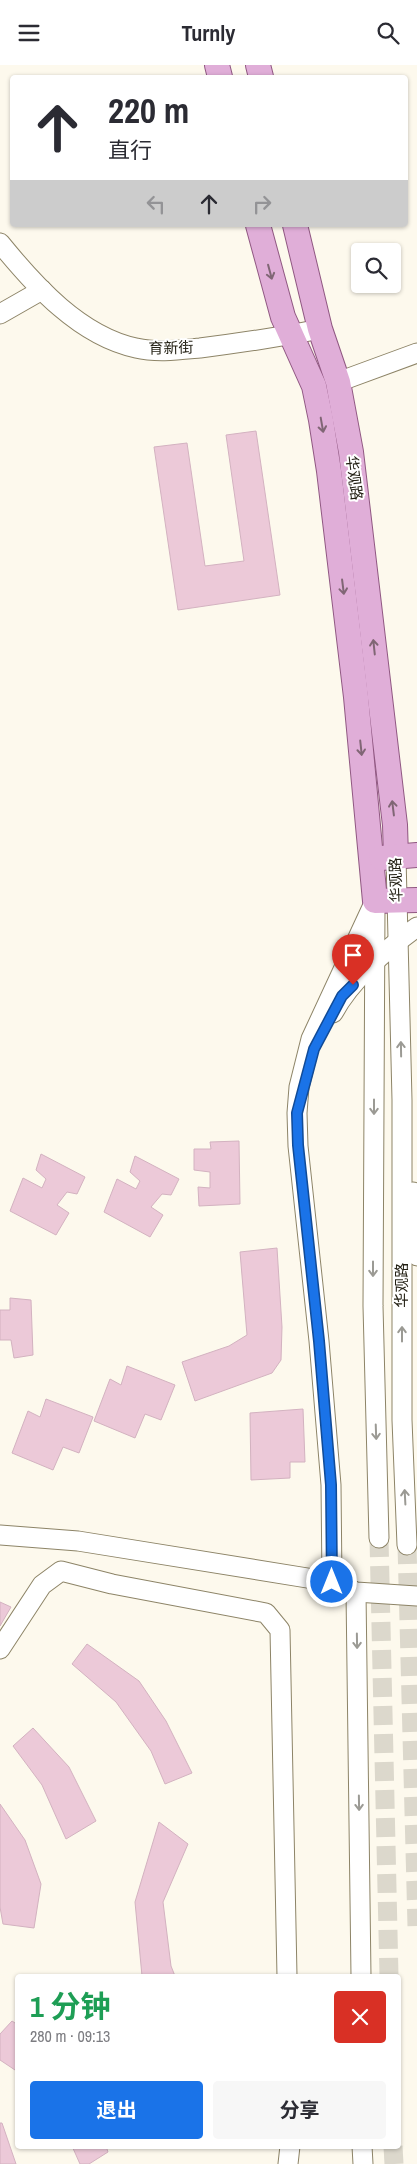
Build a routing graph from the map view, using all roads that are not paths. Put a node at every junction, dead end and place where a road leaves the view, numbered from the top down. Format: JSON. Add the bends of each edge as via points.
{"nodes":[{"id":1,"x":259,"y":227,"type":"edge"},
{"id":2,"x":295,"y":227,"type":"edge"},
{"id":3,"x":0,"y":243,"type":"edge"},
{"id":4,"x":42,"y":290,"type":"junction"},
{"id":5,"x":0,"y":314,"type":"edge"},
{"id":6,"x":320,"y":329,"type":"junction"},
{"id":7,"x":291,"y":335,"type":"junction"},
{"id":8,"x":417,"y":353,"type":"edge"},
{"id":9,"x":338,"y":382,"type":"junction"},
{"id":10,"x":406,"y":856,"type":"edge"},
{"id":11,"x":372,"y":858,"type":"junction"},
{"id":12,"x":396,"y":901,"type":"edge"},
{"id":13,"x":417,"y":927,"type":"edge"},
{"id":14,"x":398,"y":940,"type":"junction"},
{"id":15,"x":375,"y":964,"type":"junction"},
{"id":16,"x":402,"y":1081,"type":"junction"},
{"id":17,"x":297,"y":1113,"type":"junction"},
{"id":18,"x":417,"y":1256,"type":"edge"},
{"id":19,"x":0,"y":1535,"type":"edge"},
{"id":20,"x":379,"y":1537,"type":"tunnel mouth"},
{"id":21,"x":408,"y":1545,"type":"tunnel mouth"},
{"id":22,"x":332,"y":1582,"type":"junction"},
{"id":23,"x":356,"y":1592,"type":"junction"},
{"id":24,"x":417,"y":1596,"type":"edge"},
{"id":25,"x":0,"y":1649,"type":"edge"},
{"id":26,"x":287,"y":1974,"type":"edge"},
{"id":27,"x":361,"y":1974,"type":"edge"},
{"id":28,"x":290,"y":2149,"type":"edge"},
{"id":29,"x":362,"y":2149,"type":"edge"},
{"id":30,"x":288,"y":2164,"type":"edge"},
{"id":31,"x":363,"y":2164,"type":"edge"}],
"edges":[{"from":1,"to":7,"type":"main road","name":"华观路","one_way":true,"via":[[275,291]]},
{"from":2,"to":6,"type":"main road","name":"华观路"},
{"from":3,"to":4,"type":"street","name":"育新街"},
{"from":4,"to":5,"type":"street"},
{"from":4,"to":7,"type":"street","name":"育新街","via":[[95,332],[136,348],[158,351],[188,349]]},
{"from":6,"to":7,"type":"street","name":"育新街"},
{"from":6,"to":9,"type":"main road","name":"华观路"},
{"from":7,"to":11,"type":"main road","name":"华观路","one_way":true,"via":[[314,386],[330,471]]},
{"from":8,"to":9,"type":"street"},
{"from":10,"to":9,"type":"main road","name":"华观路","one_way":true,"via":[[395,825],[363,545]]},
{"from":10,"to":11,"type":"main road"},
{"from":10,"to":12,"type":"street","name":"华观路"},
{"from":11,"to":12,"type":"main road","name":"华观路"},
{"from":12,"to":14,"type":"street","name":"华观路"},
{"from":12,"to":15,"type":"street","name":"华观路"},
{"from":12,"to":17,"type":"street","via":[[311,1039],[299,1087]]},
{"from":13,"to":14,"type":"street"},
{"from":14,"to":15,"type":"street"},
{"from":16,"to":14,"type":"street","name":"华观路","one_way":true},
{"from":15,"to":17,"type":"street","via":[[342,996],[314,1049]]},
{"from":15,"to":20,"type":"street","name":"华观路","one_way":true,"via":[[373,1306]]},
{"from":16,"to":18,"type":"street","via":[[409,1132]]},
{"from":21,"to":16,"type":"street","name":"华观路","one_way":true,"via":[[402,1420]]},
{"from":17,"to":22,"type":"street","via":[[331,1485]]},
{"from":19,"to":22,"type":"street","via":[[78,1541]]},
{"from":22,"to":23,"type":"street"},
{"from":23,"to":24,"type":"street"},
{"from":23,"to":27,"type":"street","one_way":true},
{"from":25,"to":26,"type":"street","via":[[42,1585],[61,1571],[266,1613],[280,1630]]},
{"from":28,"to":30,"type":"street"},
{"from":29,"to":31,"type":"street"}]}
